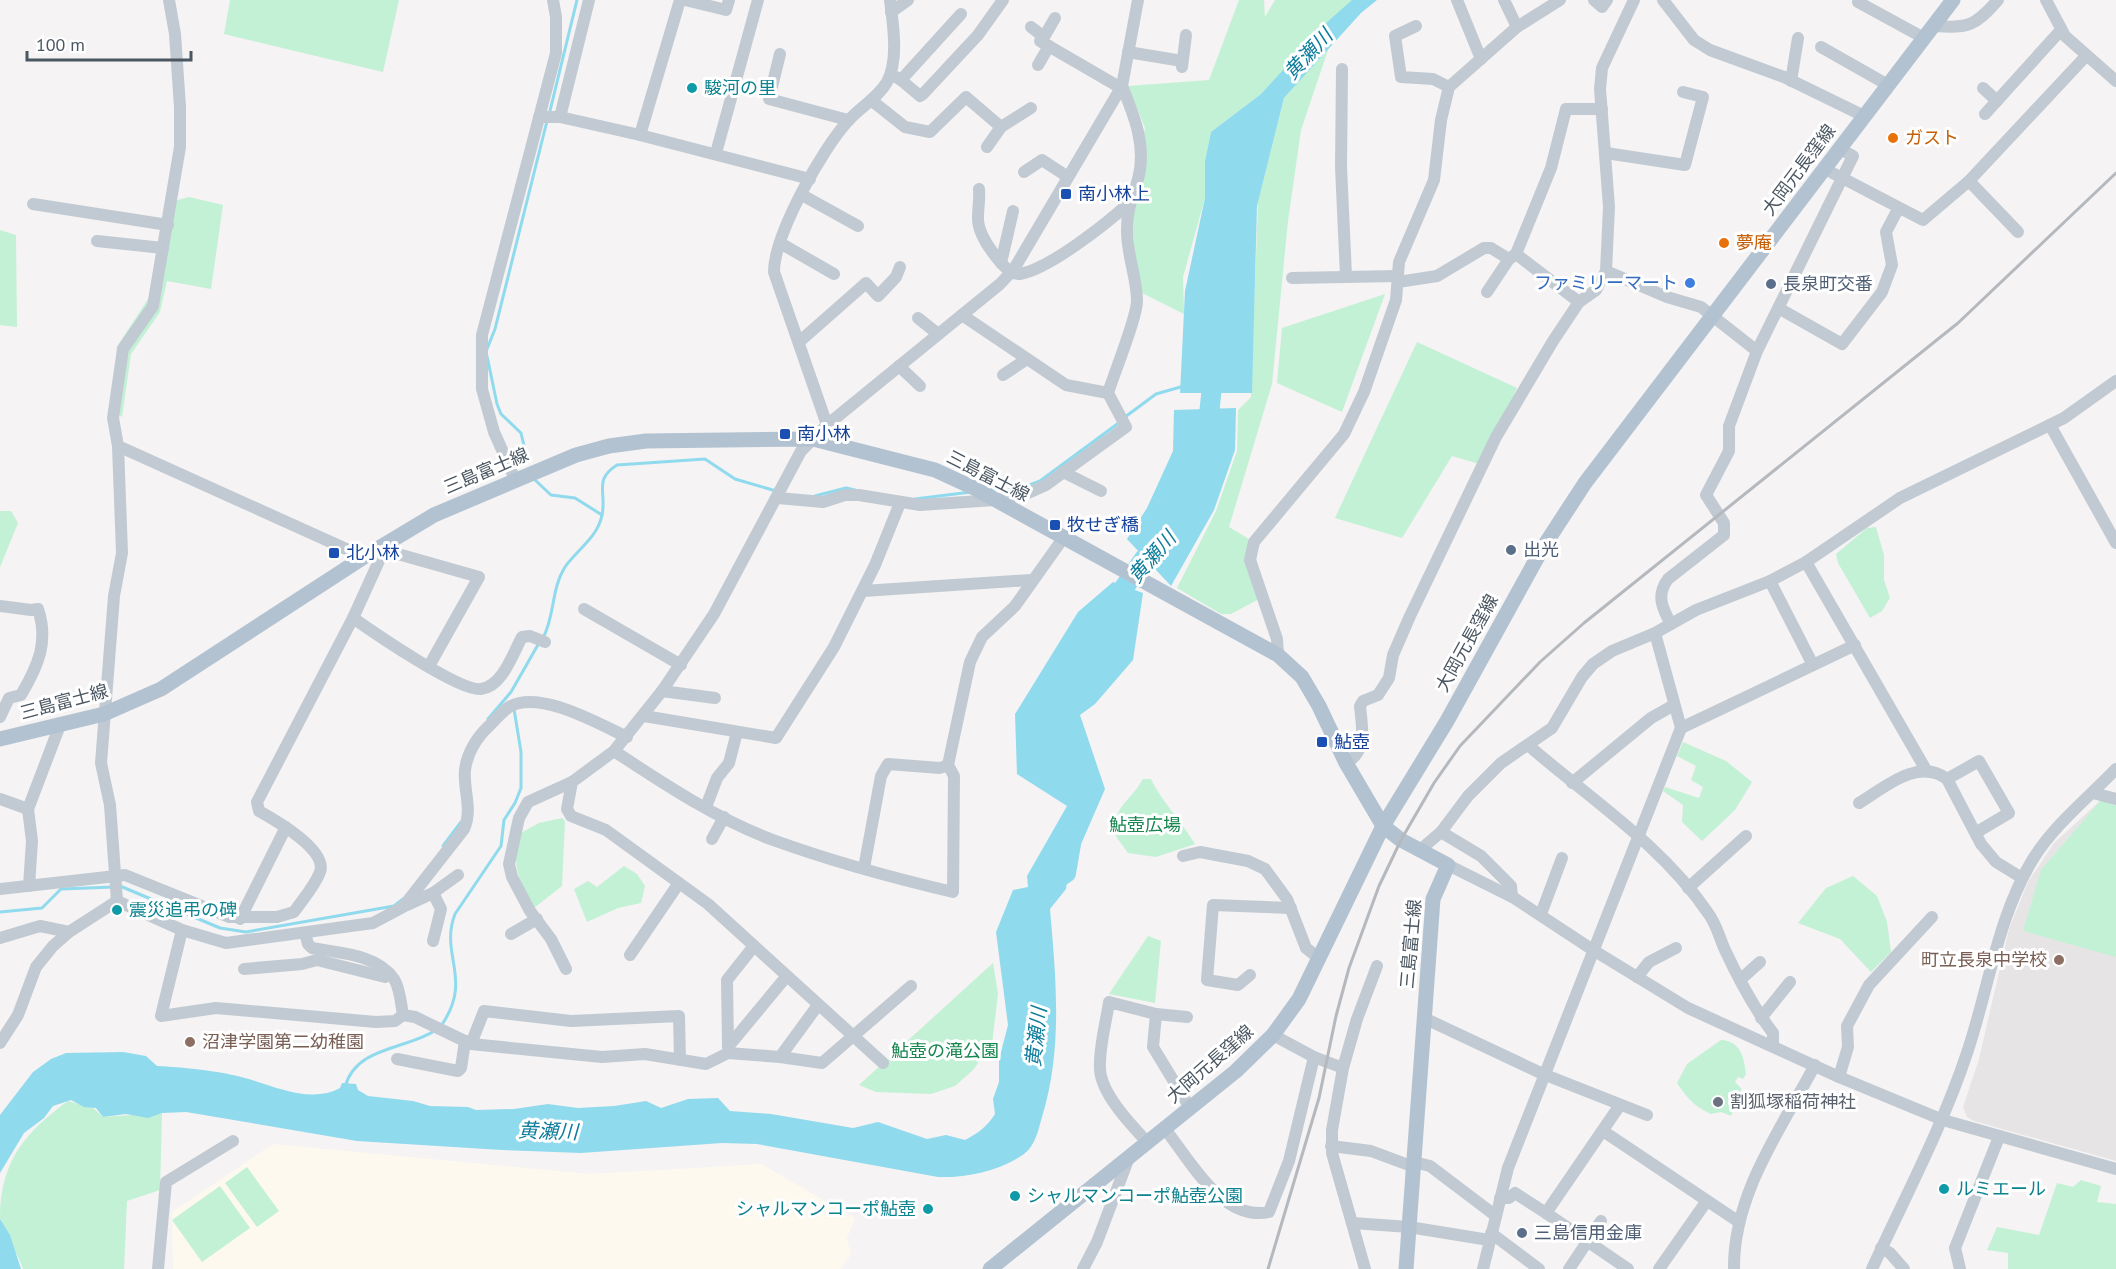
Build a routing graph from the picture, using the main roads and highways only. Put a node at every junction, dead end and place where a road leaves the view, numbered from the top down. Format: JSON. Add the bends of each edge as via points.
{"nodes":[{"id":1,"x":1953,"y":0,"type":"edge"},
{"id":2,"x":0,"y":739,"type":"edge"},
{"id":3,"x":1383,"y":826,"type":"junction"},
{"id":4,"x":990,"y":1269,"type":"edge"},
{"id":5,"x":1406,"y":1269,"type":"edge"}],
"edges":[{"from":1,"to":3,"type":"main road","name":"大岡元長窪線","via":[[1585,483],[1542,549],[1447,721]]},
{"from":2,"to":3,"type":"main road","name":"三島富士線","via":[[104,714],[161,689],[434,515],[576,454],[646,441],[813,439],[935,470],[1278,654],[1302,677]]},
{"from":3,"to":4,"type":"main road","name":"大岡元長窪線","via":[[1299,999],[1273,1035],[1236,1071]]},
{"from":3,"to":5,"type":"main road","name":"三島富士線","via":[[1448,865],[1433,899]]}]}
